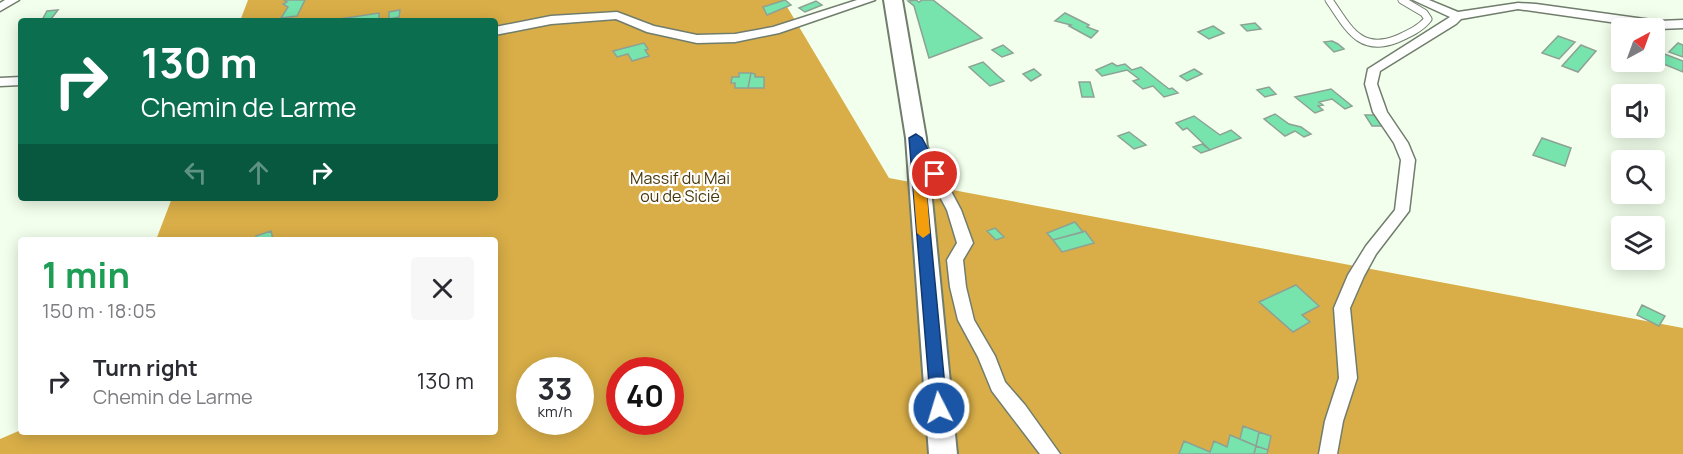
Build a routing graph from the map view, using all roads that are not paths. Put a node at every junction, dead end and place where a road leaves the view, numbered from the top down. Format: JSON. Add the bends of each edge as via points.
{"nodes":[{"id":1,"x":13,"y":0,"type":"edge"},
{"id":2,"x":869,"y":0,"type":"edge"},
{"id":3,"x":894,"y":0,"type":"edge"},
{"id":4,"x":1329,"y":0,"type":"edge"},
{"id":5,"x":1402,"y":0,"type":"edge"},
{"id":6,"x":1419,"y":0,"type":"edge"},
{"id":7,"x":0,"y":8,"type":"edge"},
{"id":8,"x":1457,"y":16,"type":"junction"},
{"id":9,"x":1683,"y":24,"type":"edge"},
{"id":10,"x":498,"y":30,"type":"edge"},
{"id":11,"x":18,"y":81,"type":"edge"},
{"id":12,"x":0,"y":82,"type":"edge"},
{"id":13,"x":916,"y":138,"type":"junction"},
{"id":14,"x":943,"y":454,"type":"edge"},
{"id":15,"x":1051,"y":454,"type":"edge"},
{"id":16,"x":1328,"y":454,"type":"edge"}],
"edges":[{"from":1,"to":7,"type":"street"},
{"from":2,"to":10,"type":"street","via":[[775,30],[735,38],[698,39],[651,29],[617,15],[551,20]]},
{"from":3,"to":13,"type":"street"},
{"from":4,"to":5,"type":"lane","via":[[1353,34],[1374,45],[1388,43],[1424,25],[1428,19]]},
{"from":6,"to":8,"type":"street"},
{"from":8,"to":9,"type":"street","via":[[1518,6],[1659,25]]},
{"from":8,"to":16,"type":"street","via":[[1374,69],[1371,84],[1380,112],[1408,160],[1402,211],[1356,274],[1342,308],[1348,378]]},
{"from":11,"to":12,"type":"street"},
{"from":13,"to":14,"type":"street"},
{"from":13,"to":15,"type":"street","via":[[954,210],[965,243],[955,260],[966,320],[998,386]]}]}
